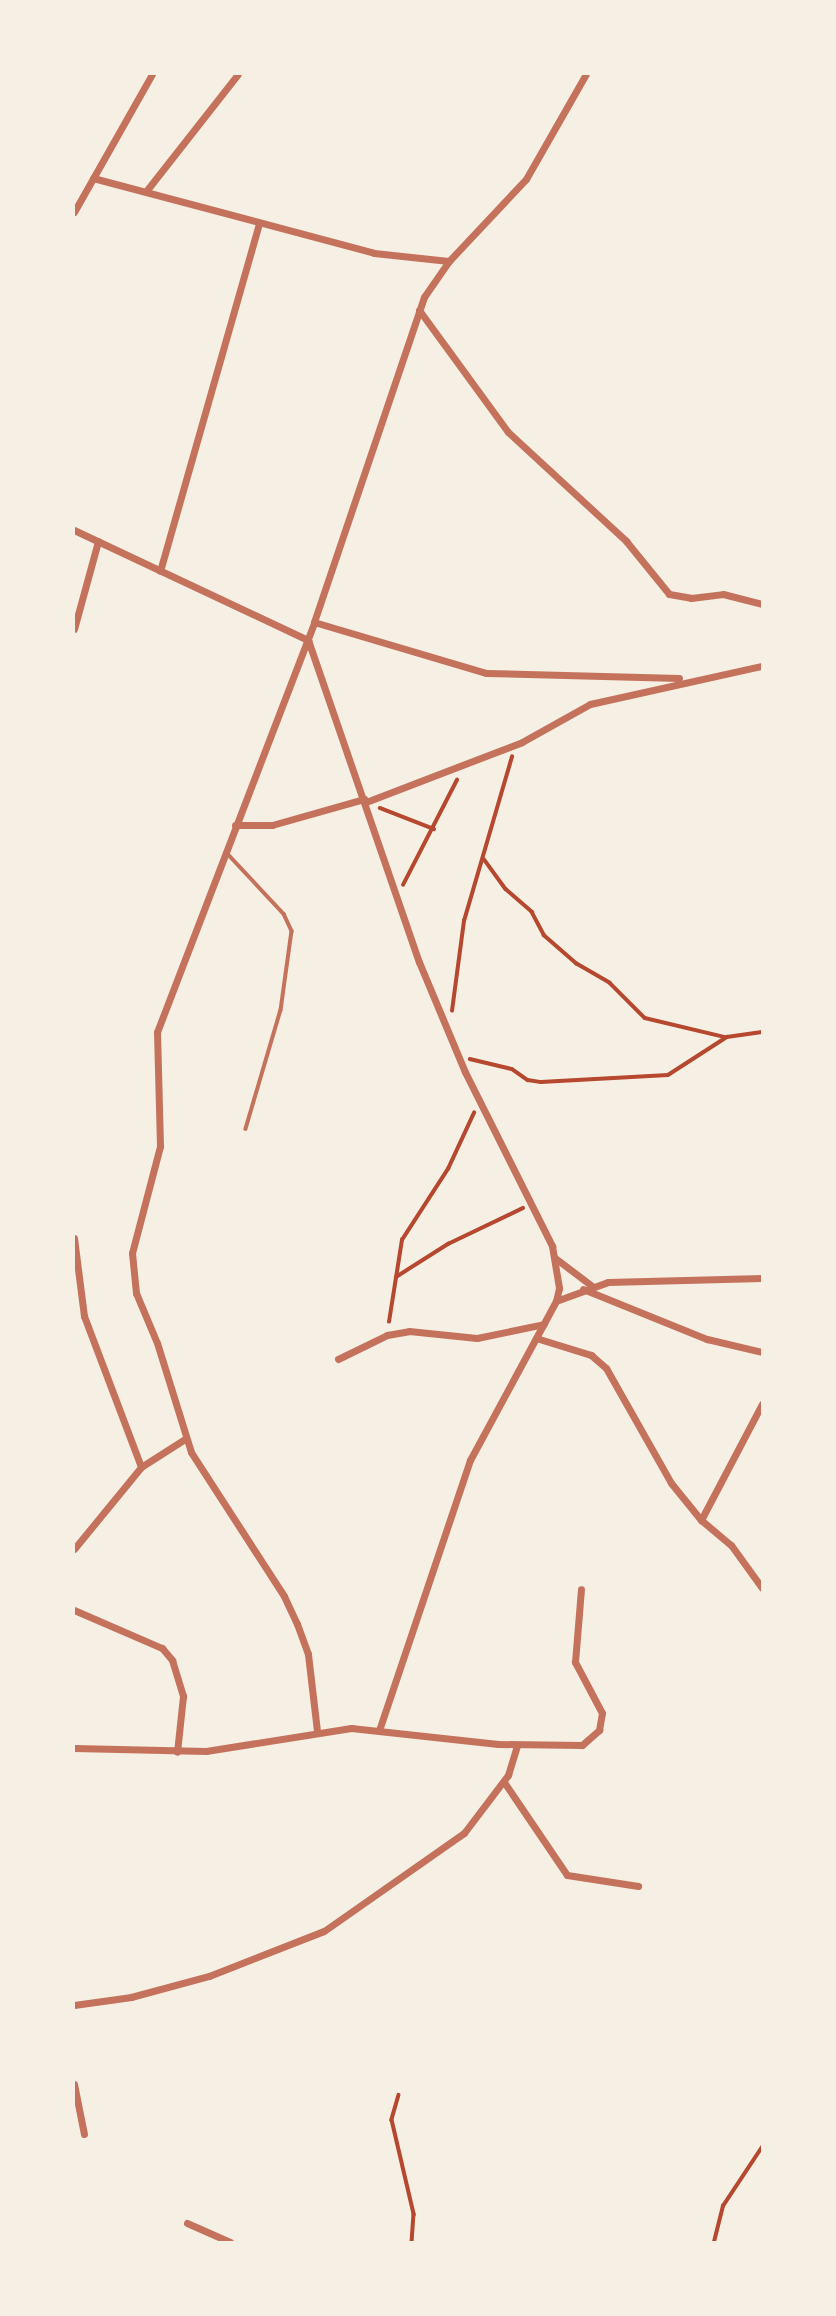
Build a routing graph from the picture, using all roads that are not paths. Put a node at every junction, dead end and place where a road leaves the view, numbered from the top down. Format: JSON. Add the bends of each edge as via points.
{"nodes":[{"id":1,"x":152,"y":74,"type":"edge"},
{"id":2,"x":238,"y":74,"type":"edge"},
{"id":3,"x":586,"y":74,"type":"edge"},
{"id":4,"x":93,"y":178,"type":"junction"},
{"id":5,"x":147,"y":190,"type":"junction"},
{"id":6,"x":74,"y":212,"type":"edge"},
{"id":7,"x":258,"y":223,"type":"junction"},
{"id":8,"x":449,"y":261,"type":"junction"},
{"id":9,"x":419,"y":310,"type":"junction"},
{"id":10,"x":74,"y":530,"type":"edge"},
{"id":11,"x":98,"y":541,"type":"junction"},
{"id":12,"x":160,"y":570,"type":"junction"},
{"id":13,"x":762,"y":604,"type":"edge"},
{"id":14,"x":314,"y":621,"type":"junction"},
{"id":15,"x":74,"y":629,"type":"edge"},
{"id":16,"x":308,"y":640,"type":"junction"},
{"id":17,"x":762,"y":666,"type":"edge"},
{"id":18,"x":690,"y":679,"type":"junction"},
{"id":19,"x":366,"y":800,"type":"junction"},
{"id":20,"x":235,"y":825,"type":"junction"},
{"id":21,"x":225,"y":851,"type":"junction"},
{"id":22,"x":246,"y":1129,"type":"dead end"},
{"id":23,"x":74,"y":1238,"type":"edge"},
{"id":24,"x":555,"y":1257,"type":"junction"},
{"id":25,"x":762,"y":1278,"type":"edge"},
{"id":26,"x":592,"y":1286,"type":"junction"},
{"id":27,"x":77,"y":1288,"type":"edge"},
{"id":28,"x":582,"y":1288,"type":"junction"},
{"id":29,"x":556,"y":1301,"type":"junction"},
{"id":30,"x":544,"y":1324,"type":"junction"},
{"id":31,"x":536,"y":1338,"type":"junction"},
{"id":32,"x":762,"y":1352,"type":"edge"},
{"id":33,"x":338,"y":1359,"type":"dead end"},
{"id":34,"x":762,"y":1404,"type":"edge"},
{"id":35,"x":185,"y":1439,"type":"junction"},
{"id":36,"x":141,"y":1467,"type":"junction"},
{"id":37,"x":701,"y":1520,"type":"junction"},
{"id":38,"x":74,"y":1549,"type":"edge"},
{"id":39,"x":762,"y":1588,"type":"edge"},
{"id":40,"x":581,"y":1589,"type":"dead end"},
{"id":41,"x":74,"y":1610,"type":"edge"},
{"id":42,"x":380,"y":1728,"type":"junction"},
{"id":43,"x":317,"y":1731,"type":"junction"},
{"id":44,"x":517,"y":1745,"type":"junction"},
{"id":45,"x":74,"y":1748,"type":"edge"},
{"id":46,"x":177,"y":1752,"type":"junction"},
{"id":47,"x":504,"y":1782,"type":"junction"},
{"id":48,"x":638,"y":1886,"type":"dead end"},
{"id":49,"x":74,"y":2005,"type":"edge"},
{"id":50,"x":74,"y":2084,"type":"edge"},
{"id":51,"x":84,"y":2134,"type":"dead end"},
{"id":52,"x":187,"y":2223,"type":"dead end"},
{"id":53,"x":230,"y":2242,"type":"edge"}],
"edges":[{"from":1,"to":4,"type":"street"},
{"from":2,"to":5,"type":"street"},
{"from":3,"to":8,"type":"street","via":[[526,179]]},
{"from":4,"to":5,"type":"street"},
{"from":4,"to":6,"type":"street"},
{"from":5,"to":7,"type":"street"},
{"from":7,"to":8,"type":"street","via":[[393,258]]},
{"from":7,"to":12,"type":"street"},
{"from":8,"to":9,"type":"street"},
{"from":9,"to":13,"type":"street","via":[[508,432],[626,541],[669,594],[691,598],[723,594]]},
{"from":9,"to":14,"type":"street"},
{"from":10,"to":11,"type":"street"},
{"from":11,"to":12,"type":"street"},
{"from":11,"to":15,"type":"street"},
{"from":12,"to":16,"type":"street"},
{"from":14,"to":16,"type":"street"},
{"from":14,"to":18,"type":"street","via":[[486,673]]},
{"from":16,"to":19,"type":"street","via":[[327,705]]},
{"from":16,"to":20,"type":"street"},
{"from":17,"to":18,"type":"street"},
{"from":18,"to":19,"type":"street","via":[[590,704],[515,745]]},
{"from":19,"to":20,"type":"street","via":[[272,825]]},
{"from":19,"to":24,"type":"street","via":[[419,962],[458,1056],[534,1205]]},
{"from":20,"to":21,"type":"street"},
{"from":21,"to":22,"type":"lane","via":[[284,914],[292,931],[281,1010]]},
{"from":21,"to":35,"type":"street","via":[[157,1032],[160,1146],[132,1253],[141,1312],[157,1343]]},
{"from":23,"to":27,"type":"street"},
{"from":24,"to":26,"type":"street"},
{"from":24,"to":29,"type":"street"},
{"from":25,"to":26,"type":"street","via":[[662,1278]]},
{"from":26,"to":28,"type":"street"},
{"from":27,"to":36,"type":"street","via":[[103,1372]]},
{"from":28,"to":29,"type":"street"},
{"from":28,"to":32,"type":"street","via":[[707,1339]]},
{"from":29,"to":30,"type":"street"},
{"from":30,"to":31,"type":"street"},
{"from":30,"to":33,"type":"street","via":[[477,1338],[409,1331]]},
{"from":31,"to":37,"type":"street","via":[[591,1355],[606,1368],[657,1461]]},
{"from":31,"to":42,"type":"street","via":[[470,1460]]},
{"from":34,"to":37,"type":"street"},
{"from":35,"to":36,"type":"street"},
{"from":35,"to":43,"type":"street","via":[[284,1596],[307,1654]]},
{"from":36,"to":38,"type":"street"},
{"from":37,"to":39,"type":"street","via":[[731,1545]]},
{"from":40,"to":44,"type":"street","via":[[575,1662],[603,1713],[599,1730],[582,1745]]},
{"from":41,"to":46,"type":"street","via":[[162,1648],[172,1660],[183,1696]]},
{"from":42,"to":43,"type":"street"},
{"from":42,"to":44,"type":"street"},
{"from":43,"to":46,"type":"street"},
{"from":44,"to":47,"type":"street"},
{"from":45,"to":46,"type":"street"},
{"from":47,"to":48,"type":"street","via":[[567,1875]]},
{"from":47,"to":49,"type":"street","via":[[464,1833],[324,1931],[209,1976],[131,1997]]},
{"from":50,"to":51,"type":"street"},
{"from":52,"to":53,"type":"street"}]}
